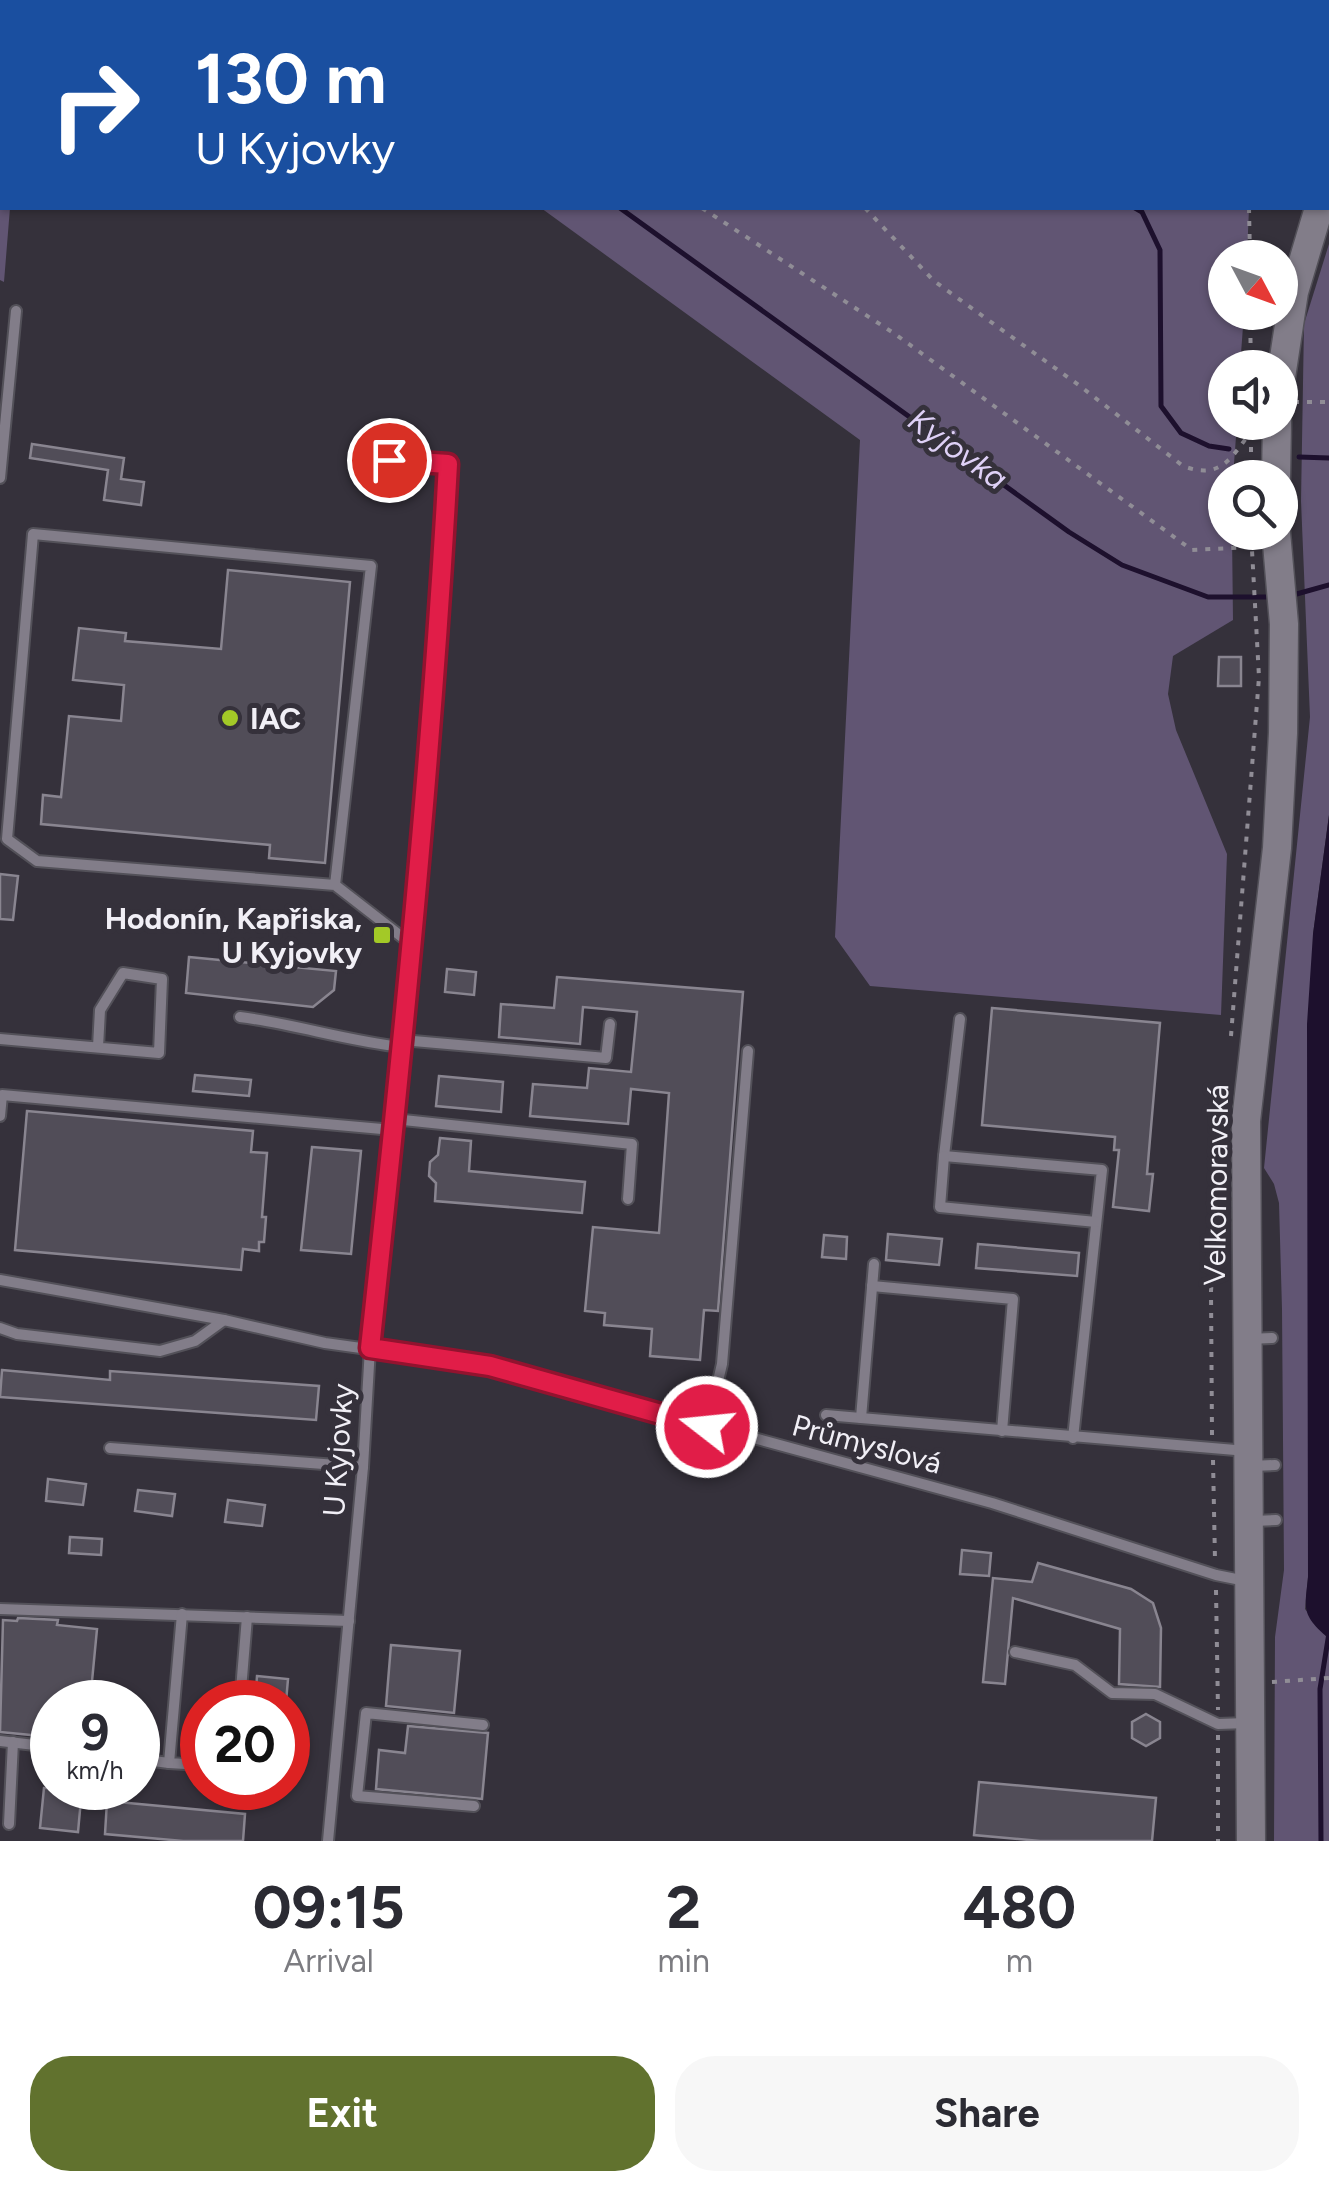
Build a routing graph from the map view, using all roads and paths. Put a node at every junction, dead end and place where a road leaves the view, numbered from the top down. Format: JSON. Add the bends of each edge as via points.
{"nodes":[{"id":1,"x":705,"y":210,"type":"edge"},
{"id":2,"x":867,"y":210,"type":"edge"},
{"id":3,"x":1249,"y":210,"type":"edge"},
{"id":4,"x":1317,"y":210,"type":"edge"},
{"id":5,"x":1250,"y":240,"type":"edge"},
{"id":6,"x":16,"y":311,"type":"dead end"},
{"id":7,"x":1285,"y":350,"type":"edge"},
{"id":8,"x":1298,"y":402,"type":"edge"},
{"id":9,"x":1329,"y":402,"type":"edge"},
{"id":10,"x":1250,"y":440,"type":"edge"},
{"id":11,"x":389,"y":460,"type":"dead end"},
{"id":12,"x":0,"y":478,"type":"edge"},
{"id":13,"x":1208,"y":548,"type":"edge"},
{"id":14,"x":1265,"y":550,"type":"edge"},
{"id":15,"x":1265,"y":550,"type":"edge"},
{"id":16,"x":1271,"y":626,"type":"junction"},
{"id":17,"x":4,"y":839,"type":"edge"},
{"id":18,"x":336,"y":885,"type":"junction"},
{"id":19,"x":411,"y":944,"type":"junction"},
{"id":20,"x":240,"y":1017,"type":"dead end"},
{"id":21,"x":960,"y":1019,"type":"dead end"},
{"id":22,"x":610,"y":1024,"type":"dead end"},
{"id":23,"x":0,"y":1039,"type":"edge"},
{"id":24,"x":402,"y":1044,"type":"junction"},
{"id":25,"x":98,"y":1048,"type":"junction"},
{"id":26,"x":748,"y":1051,"type":"dead end"},
{"id":27,"x":0,"y":1116,"type":"edge"},
{"id":28,"x":393,"y":1125,"type":"junction"},
{"id":29,"x":944,"y":1156,"type":"junction"},
{"id":30,"x":628,"y":1199,"type":"dead end"},
{"id":31,"x":1096,"y":1222,"type":"junction"},
{"id":32,"x":874,"y":1264,"type":"dead end"},
{"id":33,"x":0,"y":1280,"type":"edge"},
{"id":34,"x":872,"y":1286,"type":"junction"},
{"id":35,"x":224,"y":1320,"type":"junction"},
{"id":36,"x":1,"y":1330,"type":"edge"},
{"id":37,"x":370,"y":1348,"type":"junction"},
{"id":38,"x":826,"y":1415,"type":"dead end"},
{"id":39,"x":861,"y":1418,"type":"junction"},
{"id":40,"x":707,"y":1427,"type":"junction"},
{"id":41,"x":1002,"y":1432,"type":"junction"},
{"id":42,"x":1073,"y":1438,"type":"junction"},
{"id":43,"x":110,"y":1448,"type":"dead end"},
{"id":44,"x":1257,"y":1461,"type":"junction"},
{"id":45,"x":363,"y":1467,"type":"junction"},
{"id":46,"x":1276,"y":1520,"type":"dead end"},
{"id":47,"x":1247,"y":1522,"type":"junction"},
{"id":48,"x":1247,"y":1581,"type":"junction"},
{"id":49,"x":0,"y":1608,"type":"edge"},
{"id":50,"x":182,"y":1614,"type":"junction"},
{"id":51,"x":247,"y":1617,"type":"junction"},
{"id":52,"x":349,"y":1621,"type":"junction"},
{"id":53,"x":1015,"y":1652,"type":"dead end"},
{"id":54,"x":1329,"y":1678,"type":"edge"},
{"id":55,"x":242,"y":1680,"type":"edge"},
{"id":56,"x":1247,"y":1684,"type":"junction"},
{"id":57,"x":340,"y":1711,"type":"junction"},
{"id":58,"x":366,"y":1714,"type":"junction"},
{"id":59,"x":1248,"y":1723,"type":"junction"},
{"id":60,"x":483,"y":1724,"type":"dead end"},
{"id":61,"x":0,"y":1740,"type":"edge"},
{"id":62,"x":14,"y":1742,"type":"junction"},
{"id":63,"x":30,"y":1744,"type":"edge"},
{"id":64,"x":160,"y":1762,"type":"edge"},
{"id":65,"x":169,"y":1763,"type":"junction"},
{"id":66,"x":180,"y":1764,"type":"edge"},
{"id":67,"x":333,"y":1793,"type":"junction"},
{"id":68,"x":357,"y":1796,"type":"junction"},
{"id":69,"x":474,"y":1806,"type":"dead end"},
{"id":70,"x":9,"y":1824,"type":"dead end"},
{"id":71,"x":328,"y":1841,"type":"edge"},
{"id":72,"x":1250,"y":1841,"type":"edge"}],
"edges":[{"from":1,"to":13,"type":"path","via":[[895,334],[1192,550]]},
{"from":2,"to":10,"type":"path","via":[[934,281],[1183,466],[1196,472],[1221,468]]},
{"from":3,"to":5,"type":"path"},
{"from":4,"to":7,"type":"street"},
{"from":6,"to":12,"type":"lane"},
{"from":8,"to":9,"type":"path"},
{"from":11,"to":19,"type":"lane","name":"U Kyjovky","via":[[448,464]]},
{"from":14,"to":16,"type":"street","name":"Velkomoravská"},
{"from":15,"to":16,"type":"path"},
{"from":16,"to":44,"type":"street","name":"Velkomoravská","via":[[1283,732],[1246,1122],[1259,1339]]},
{"from":17,"to":18,"type":"lane","via":[[38,861]]},
{"from":17,"to":18,"type":"lane","via":[[34,534],[371,566]]},
{"from":18,"to":19,"type":"lane"},
{"from":19,"to":24,"type":"lane","name":"U Kyjovky"},
{"from":20,"to":24,"type":"lane","via":[[364,1043]]},
{"from":21,"to":29,"type":"lane"},
{"from":22,"to":24,"type":"lane","via":[[606,1058]]},
{"from":23,"to":25,"type":"lane"},
{"from":24,"to":28,"type":"lane","name":"U Kyjovky"},
{"from":25,"to":25,"type":"lane","via":[[158,1053],[162,979],[123,974],[100,1010]]},
{"from":26,"to":40,"type":"lane","via":[[722,1364]]},
{"from":27,"to":28,"type":"lane","via":[[2,1095]]},
{"from":28,"to":30,"type":"lane","via":[[632,1144]]},
{"from":28,"to":37,"type":"lane","name":"U Kyjovky"},
{"from":29,"to":31,"type":"lane","via":[[940,1207]]},
{"from":29,"to":31,"type":"lane","via":[[1102,1170]]},
{"from":31,"to":42,"type":"lane"},
{"from":32,"to":34,"type":"lane"},
{"from":33,"to":35,"type":"lane","name":"Průmyslová"},
{"from":34,"to":39,"type":"lane"},
{"from":34,"to":41,"type":"lane","via":[[1013,1299]]},
{"from":35,"to":36,"type":"lane","via":[[195,1341],[160,1352]]},
{"from":35,"to":37,"type":"lane","name":"Průmyslová"},
{"from":37,"to":40,"type":"lane","name":"Průmyslová","via":[[490,1366]]},
{"from":37,"to":45,"type":"lane","name":"U Kyjovky"},
{"from":38,"to":39,"type":"lane"},
{"from":39,"to":41,"type":"lane"},
{"from":40,"to":48,"type":"lane","name":"Průmyslová"},
{"from":41,"to":42,"type":"lane"},
{"from":42,"to":44,"type":"lane"},
{"from":43,"to":45,"type":"lane"},
{"from":44,"to":47,"type":"street","name":"Velkomoravská"},
{"from":45,"to":52,"type":"lane","name":"U Kyjovky"},
{"from":46,"to":47,"type":"lane"},
{"from":47,"to":48,"type":"street","name":"Velkomoravská"},
{"from":48,"to":56,"type":"street","name":"Velkomoravská"},
{"from":49,"to":50,"type":"lane"},
{"from":50,"to":51,"type":"lane"},
{"from":50,"to":65,"type":"lane"},
{"from":51,"to":52,"type":"lane"},
{"from":51,"to":55,"type":"lane"},
{"from":52,"to":57,"type":"lane","name":"U Kyjovky"},
{"from":53,"to":59,"type":"lane","via":[[1075,1665],[1112,1693],[1155,1694],[1218,1724]]},
{"from":54,"to":56,"type":"path"},
{"from":56,"to":59,"type":"street","name":"Velkomoravská"},
{"from":57,"to":58,"type":"lane"},
{"from":57,"to":67,"type":"lane","name":"U Kyjovky"},
{"from":58,"to":60,"type":"lane"},
{"from":58,"to":68,"type":"lane"},
{"from":59,"to":72,"type":"street","name":"Velkomoravská"},
{"from":61,"to":62,"type":"lane"},
{"from":62,"to":63,"type":"lane"},
{"from":62,"to":70,"type":"lane"},
{"from":64,"to":65,"type":"lane"},
{"from":65,"to":66,"type":"lane"},
{"from":67,"to":68,"type":"lane"},
{"from":67,"to":71,"type":"lane","name":"U Kyjovky"},
{"from":68,"to":69,"type":"lane"}]}
